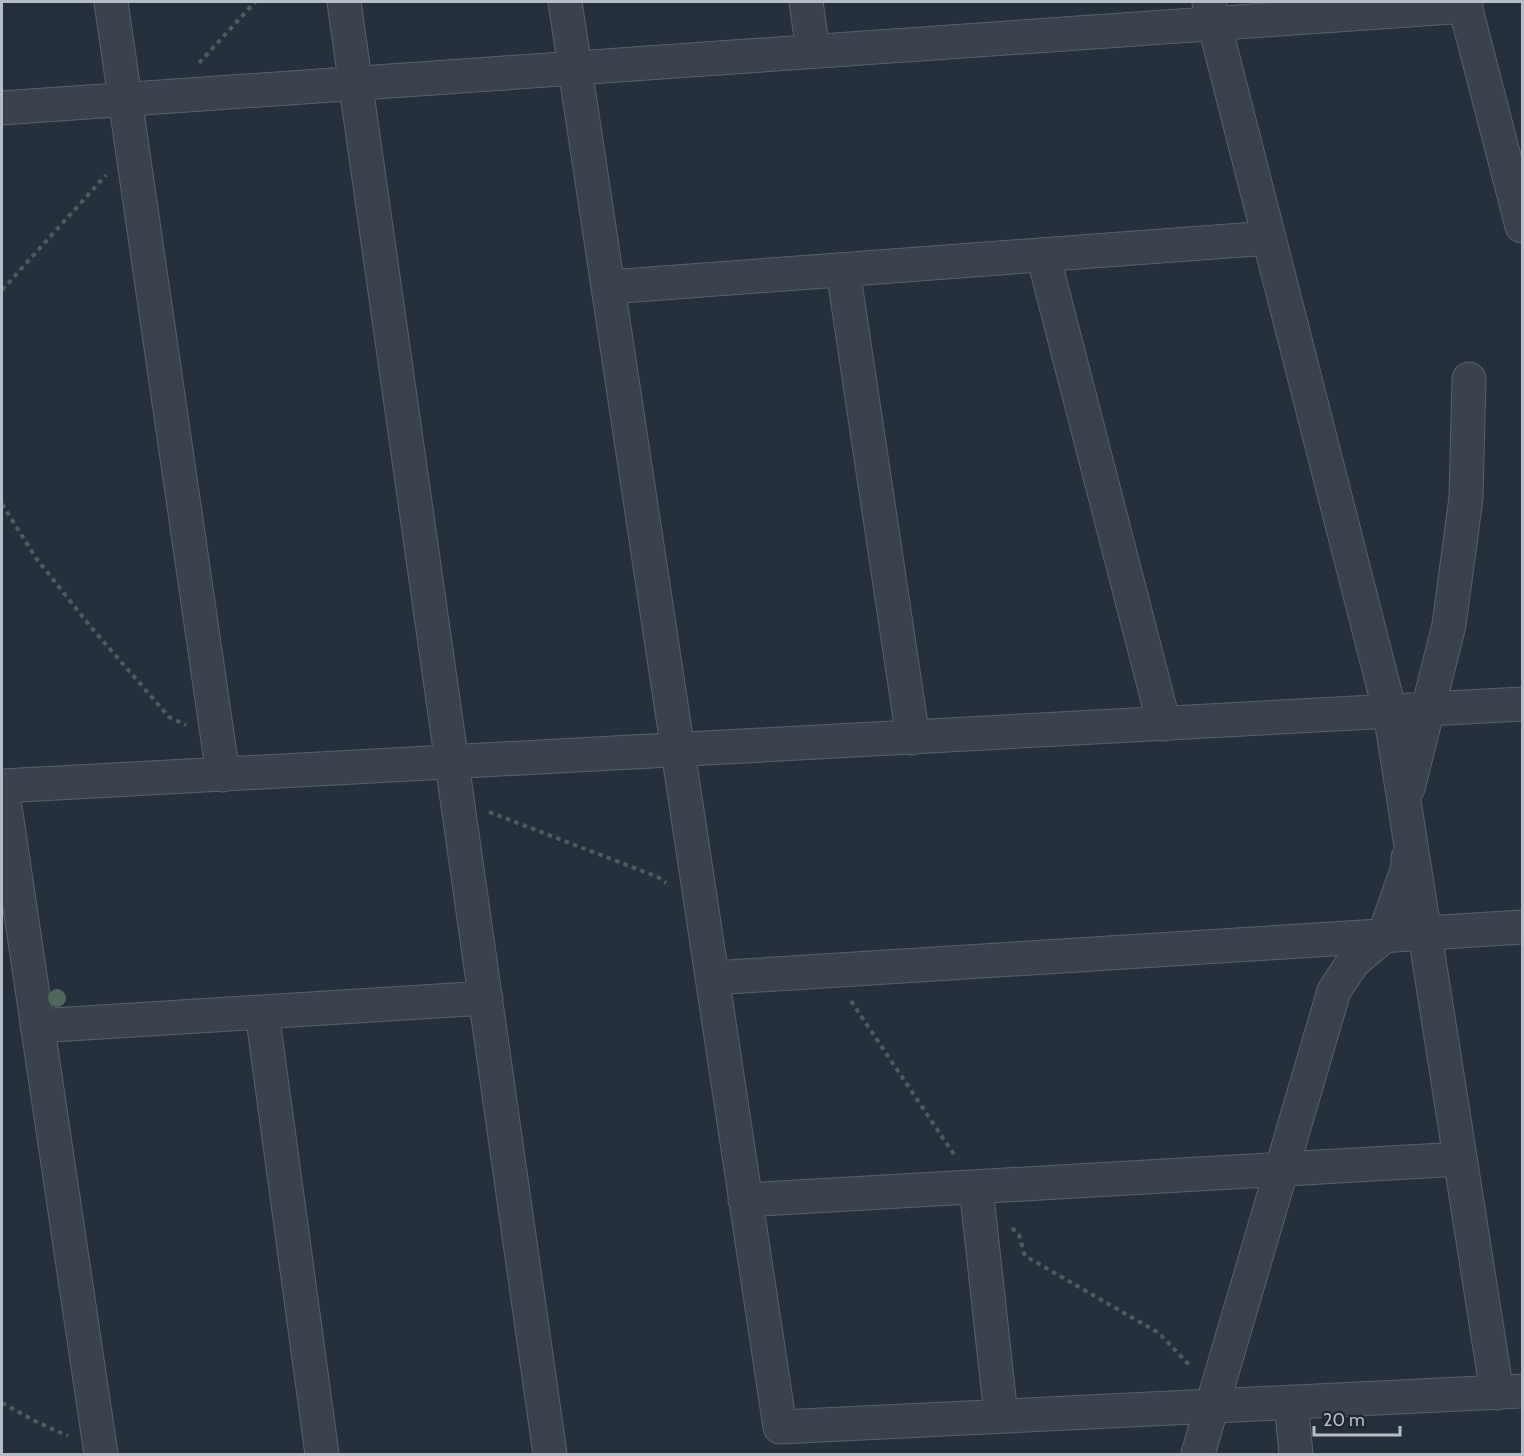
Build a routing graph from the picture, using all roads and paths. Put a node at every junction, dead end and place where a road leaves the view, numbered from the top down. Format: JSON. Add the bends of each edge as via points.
{"nodes":[{"id":1,"x":111,"y":2,"type":"edge"},
{"id":2,"x":344,"y":2,"type":"edge"},
{"id":3,"x":566,"y":2,"type":"edge"},
{"id":4,"x":806,"y":2,"type":"edge"},
{"id":5,"x":1465,"y":4,"type":"edge"},
{"id":6,"x":1212,"y":12,"type":"edge"},
{"id":7,"x":813,"y":51,"type":"junction"},
{"id":8,"x":575,"y":68,"type":"junction"},
{"id":9,"x":356,"y":84,"type":"junction"},
{"id":10,"x":125,"y":100,"type":"junction"},
{"id":11,"x":2,"y":108,"type":"edge"},
{"id":12,"x":1522,"y":226,"type":"edge"},
{"id":13,"x":1269,"y":238,"type":"junction"},
{"id":14,"x":1043,"y":255,"type":"junction"},
{"id":15,"x":843,"y":270,"type":"junction"},
{"id":16,"x":609,"y":287,"type":"junction"},
{"id":17,"x":1469,"y":379,"type":"dead end"},
{"id":18,"x":2,"y":504,"type":"edge"},
{"id":19,"x":1522,"y":704,"type":"edge"},
{"id":20,"x":1427,"y":710,"type":"junction"},
{"id":21,"x":1390,"y":712,"type":"junction"},
{"id":22,"x":1164,"y":724,"type":"junction"},
{"id":23,"x":913,"y":738,"type":"junction"},
{"id":24,"x":218,"y":740,"type":"junction"},
{"id":25,"x":679,"y":751,"type":"junction"},
{"id":26,"x":453,"y":763,"type":"junction"},
{"id":27,"x":224,"y":775,"type":"junction"},
{"id":28,"x":2,"y":786,"type":"edge"},
{"id":29,"x":458,"y":800,"type":"junction"},
{"id":30,"x":1408,"y":827,"type":"junction"},
{"id":31,"x":703,"y":911,"type":"junction"},
{"id":32,"x":1522,"y":927,"type":"edge"},
{"id":33,"x":1425,"y":933,"type":"junction"},
{"id":34,"x":1384,"y":936,"type":"junction"},
{"id":35,"x":712,"y":978,"type":"junction"},
{"id":36,"x":486,"y":998,"type":"junction"},
{"id":37,"x":849,"y":998,"type":"dead end"},
{"id":38,"x":262,"y":1012,"type":"junction"},
{"id":39,"x":37,"y":1026,"type":"junction"},
{"id":40,"x":1460,"y":1159,"type":"junction"},
{"id":41,"x":1281,"y":1169,"type":"junction"},
{"id":42,"x":976,"y":1186,"type":"junction"},
{"id":43,"x":745,"y":1200,"type":"junction"},
{"id":44,"x":1011,"y":1227,"type":"dead end"},
{"id":45,"x":1510,"y":1392,"type":"edge"},
{"id":46,"x":1213,"y":1399,"type":"junction"},
{"id":47,"x":1290,"y":1402,"type":"junction"},
{"id":48,"x":2,"y":1403,"type":"edge"},
{"id":49,"x":1001,"y":1416,"type":"junction"},
{"id":50,"x":100,"y":1452,"type":"edge"},
{"id":51,"x":322,"y":1455,"type":"edge"},
{"id":52,"x":550,"y":1455,"type":"edge"},
{"id":53,"x":1198,"y":1455,"type":"edge"},
{"id":54,"x":1296,"y":1455,"type":"edge"}],
"edges":[{"from":1,"to":10,"type":"street"},
{"from":2,"to":9,"type":"street"},
{"from":3,"to":8,"type":"street"},
{"from":4,"to":7,"type":"street"},
{"from":5,"to":6,"type":"street"},
{"from":5,"to":12,"type":"street"},
{"from":6,"to":7,"type":"street"},
{"from":6,"to":13,"type":"street"},
{"from":7,"to":8,"type":"street"},
{"from":8,"to":9,"type":"street"},
{"from":8,"to":16,"type":"street"},
{"from":9,"to":10,"type":"street"},
{"from":9,"to":26,"type":"street"},
{"from":10,"to":11,"type":"street"},
{"from":10,"to":24,"type":"street"},
{"from":13,"to":14,"type":"street"},
{"from":13,"to":21,"type":"street"},
{"from":14,"to":15,"type":"street"},
{"from":14,"to":22,"type":"street"},
{"from":15,"to":16,"type":"street"},
{"from":15,"to":23,"type":"street"},
{"from":16,"to":25,"type":"street"},
{"from":17,"to":20,"type":"street","via":[[1466,498],[1449,625]]},
{"from":18,"to":24,"type":"path","via":[[43,566],[90,626],[169,717]]},
{"from":19,"to":20,"type":"street"},
{"from":20,"to":21,"type":"street"},
{"from":20,"to":30,"type":"street","via":[[1408,782]]},
{"from":21,"to":22,"type":"street"},
{"from":21,"to":30,"type":"street"},
{"from":22,"to":23,"type":"street"},
{"from":23,"to":25,"type":"street"},
{"from":24,"to":27,"type":"street"},
{"from":25,"to":26,"type":"street"},
{"from":25,"to":31,"type":"street"},
{"from":26,"to":27,"type":"street"},
{"from":26,"to":29,"type":"street"},
{"from":27,"to":28,"type":"street"},
{"from":28,"to":39,"type":"street"},
{"from":29,"to":31,"type":"path","via":[[658,877]]},
{"from":29,"to":36,"type":"street"},
{"from":30,"to":33,"type":"street"},
{"from":30,"to":34,"type":"street","via":[[1407,867]]},
{"from":31,"to":35,"type":"street"},
{"from":32,"to":33,"type":"street"},
{"from":33,"to":34,"type":"street"},
{"from":33,"to":40,"type":"street"},
{"from":34,"to":35,"type":"street"},
{"from":34,"to":41,"type":"street","via":[[1353,962],[1334,991]]},
{"from":35,"to":43,"type":"street"},
{"from":36,"to":38,"type":"street"},
{"from":36,"to":52,"type":"street"},
{"from":37,"to":42,"type":"path"},
{"from":38,"to":39,"type":"street"},
{"from":38,"to":51,"type":"street"},
{"from":39,"to":50,"type":"street"},
{"from":40,"to":41,"type":"street"},
{"from":40,"to":45,"type":"street"},
{"from":41,"to":42,"type":"street"},
{"from":41,"to":46,"type":"street"},
{"from":42,"to":43,"type":"street"},
{"from":42,"to":49,"type":"street"},
{"from":43,"to":49,"type":"street","via":[[780,1427]]},
{"from":44,"to":46,"type":"path","via":[[1025,1256],[1159,1333]]},
{"from":45,"to":47,"type":"street"},
{"from":46,"to":47,"type":"street"},
{"from":46,"to":49,"type":"street"},
{"from":46,"to":53,"type":"street"},
{"from":47,"to":54,"type":"street"},
{"from":48,"to":50,"type":"path"}]}
